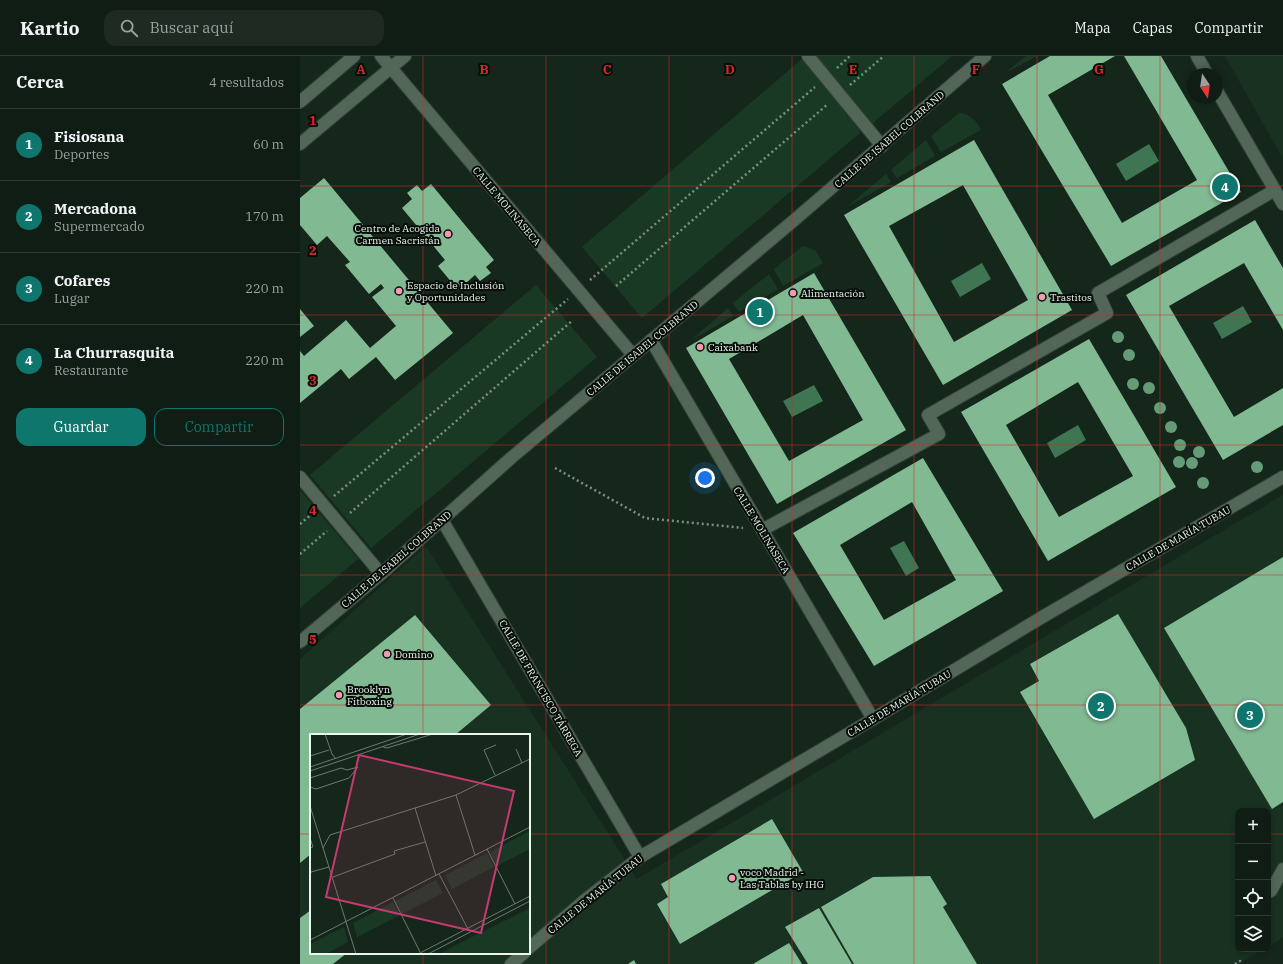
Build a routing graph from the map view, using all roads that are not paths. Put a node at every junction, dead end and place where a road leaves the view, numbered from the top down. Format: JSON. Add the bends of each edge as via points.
{"nodes":[{"id":1,"x":354,"y":56,"type":"edge"},
{"id":2,"x":381,"y":56,"type":"edge"},
{"id":3,"x":405,"y":56,"type":"edge"},
{"id":4,"x":808,"y":56,"type":"edge"},
{"id":5,"x":986,"y":56,"type":"edge"},
{"id":6,"x":1197,"y":56,"type":"edge"},
{"id":7,"x":391,"y":68,"type":"junction"},
{"id":8,"x":1204,"y":68,"type":"edge"},
{"id":9,"x":1223,"y":101,"type":"edge"},
{"id":10,"x":300,"y":102,"type":"edge"},
{"id":11,"x":300,"y":144,"type":"edge"},
{"id":12,"x":882,"y":146,"type":"junction"},
{"id":13,"x":1275,"y":190,"type":"junction"},
{"id":14,"x":1283,"y":204,"type":"edge"},
{"id":15,"x":651,"y":340,"type":"junction"},
{"id":16,"x":633,"y":355,"type":"junction"},
{"id":17,"x":300,"y":477,"type":"edge"},
{"id":18,"x":1283,"y":477,"type":"edge"},
{"id":19,"x":442,"y":520,"type":"junction"},
{"id":20,"x":762,"y":530,"type":"junction"},
{"id":21,"x":381,"y":574,"type":"junction"},
{"id":22,"x":300,"y":642,"type":"edge"},
{"id":23,"x":873,"y":719,"type":"junction"},
{"id":24,"x":640,"y":857,"type":"junction"},
{"id":25,"x":1283,"y":869,"type":"edge"},
{"id":26,"x":1283,"y":885,"type":"edge"},
{"id":27,"x":530,"y":947,"type":"edge"},
{"id":28,"x":523,"y":954,"type":"edge"},
{"id":29,"x":511,"y":964,"type":"edge"}],
"edges":[{"from":1,"to":10,"type":"street"},
{"from":2,"to":7,"type":"street","name":"CALLE MOLINASECA"},
{"from":3,"to":7,"type":"street"},
{"from":4,"to":12,"type":"street"},
{"from":5,"to":12,"type":"street","name":"CALLE DE ISABEL COLBRAND"},
{"from":6,"to":8,"type":"street"},
{"from":7,"to":11,"type":"street"},
{"from":7,"to":16,"type":"street","name":"CALLE MOLINASECA"},
{"from":9,"to":13,"type":"street"},
{"from":12,"to":15,"type":"street","name":"CALLE DE ISABEL COLBRAND"},
{"from":13,"to":14,"type":"street"},
{"from":13,"to":20,"type":"street","via":[[1098,293],[1108,313],[928,414],[939,434]]},
{"from":15,"to":16,"type":"street","name":"CALLE DE ISABEL COLBRAND"},
{"from":15,"to":20,"type":"street","name":"CALLE MOLINASECA"},
{"from":16,"to":19,"type":"street","name":"CALLE DE ISABEL COLBRAND"},
{"from":17,"to":21,"type":"street"},
{"from":18,"to":23,"type":"street","name":"CALLE DE MARÍA TUBAU"},
{"from":19,"to":21,"type":"street","name":"CALLE DE ISABEL COLBRAND"},
{"from":19,"to":24,"type":"street","name":"CALLE DE FRANCISCO TÁRREGA"},
{"from":20,"to":23,"type":"street","name":"CALLE MOLINASECA"},
{"from":21,"to":22,"type":"street","name":"CALLE DE ISABEL COLBRAND"},
{"from":23,"to":24,"type":"street","name":"CALLE DE MARÍA TUBAU"},
{"from":24,"to":27,"type":"street","name":"CALLE DE MARÍA TUBAU"},
{"from":25,"to":26,"type":"street","via":[[1271,891]]},
{"from":28,"to":29,"type":"street"}]}
